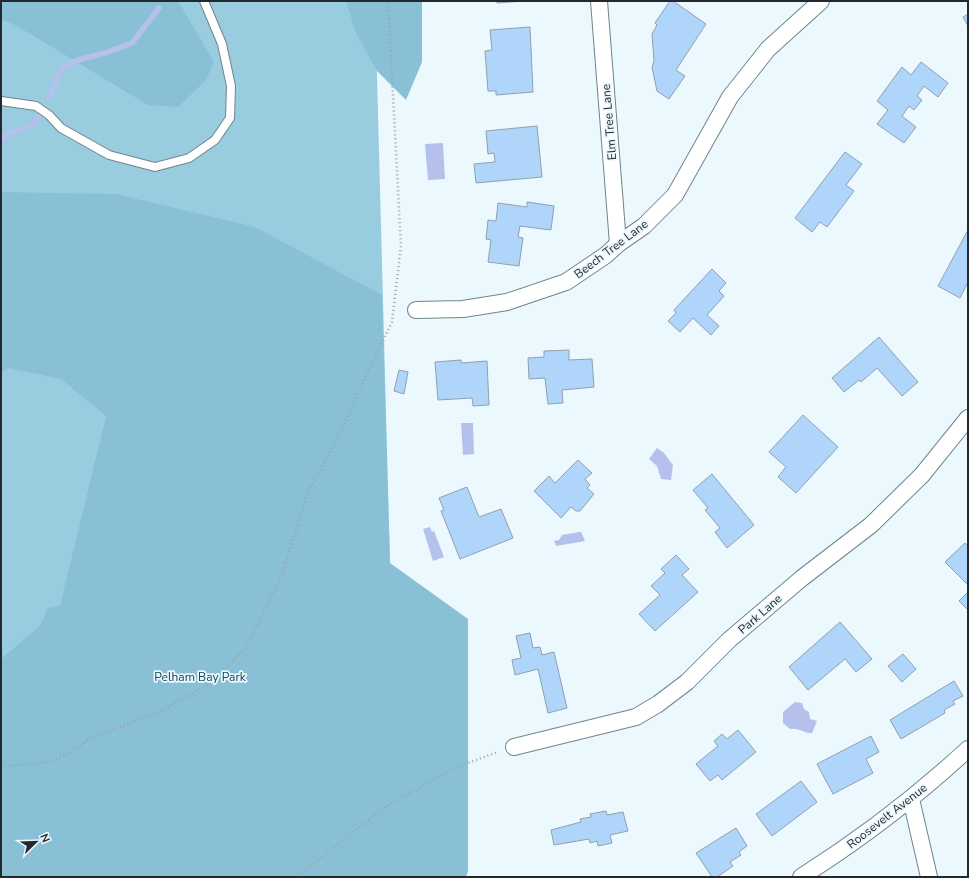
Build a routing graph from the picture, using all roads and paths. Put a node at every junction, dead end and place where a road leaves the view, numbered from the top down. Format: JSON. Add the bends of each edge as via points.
{"nodes":[{"id":1,"x":204,"y":1,"type":"edge"},
{"id":2,"x":388,"y":1,"type":"edge"},
{"id":3,"x":599,"y":1,"type":"edge"},
{"id":4,"x":821,"y":1,"type":"edge"},
{"id":5,"x":1,"y":101,"type":"edge"},
{"id":6,"x":618,"y":244,"type":"junction"},
{"id":7,"x":416,"y":310,"type":"dead end"},
{"id":8,"x":968,"y":418,"type":"edge"},
{"id":9,"x":514,"y":747,"type":"joint"},
{"id":10,"x":968,"y":749,"type":"edge"},
{"id":11,"x":1,"y":767,"type":"edge"},
{"id":12,"x":911,"y":799,"type":"junction"},
{"id":13,"x":296,"y":877,"type":"edge"},
{"id":14,"x":801,"y":877,"type":"edge"},
{"id":15,"x":929,"y":877,"type":"edge"}],
"edges":[{"from":1,"to":5,"type":"lane","via":[[222,44],[231,86],[230,118],[215,140],[189,158],[155,167],[109,155],[61,128],[36,106]]},
{"from":2,"to":11,"type":"path","via":[[401,246],[392,322],[342,430],[307,494],[282,574],[244,649],[208,685],[159,712],[90,738],[71,752],[48,762]]},
{"from":3,"to":6,"type":"street","name":"Elm Tree Lane"},
{"from":4,"to":6,"type":"street","name":"Beech Tree Lane","via":[[768,49],[730,97],[674,194],[644,226]]},
{"from":6,"to":7,"type":"street","name":"Beech Tree Lane","via":[[566,282],[507,302],[463,309]]},
{"from":8,"to":9,"type":"street","name":"Park Lane","via":[[922,475],[871,525],[802,578],[729,640],[687,682],[658,704],[636,717]]},
{"from":9,"to":13,"type":"path","via":[[454,768],[384,808]]},
{"from":10,"to":12,"type":"street","name":"Roosevelt Avenue"},
{"from":12,"to":14,"type":"street","name":"Roosevelt Avenue","via":[[840,852]]},
{"from":12,"to":15,"type":"street"}]}
